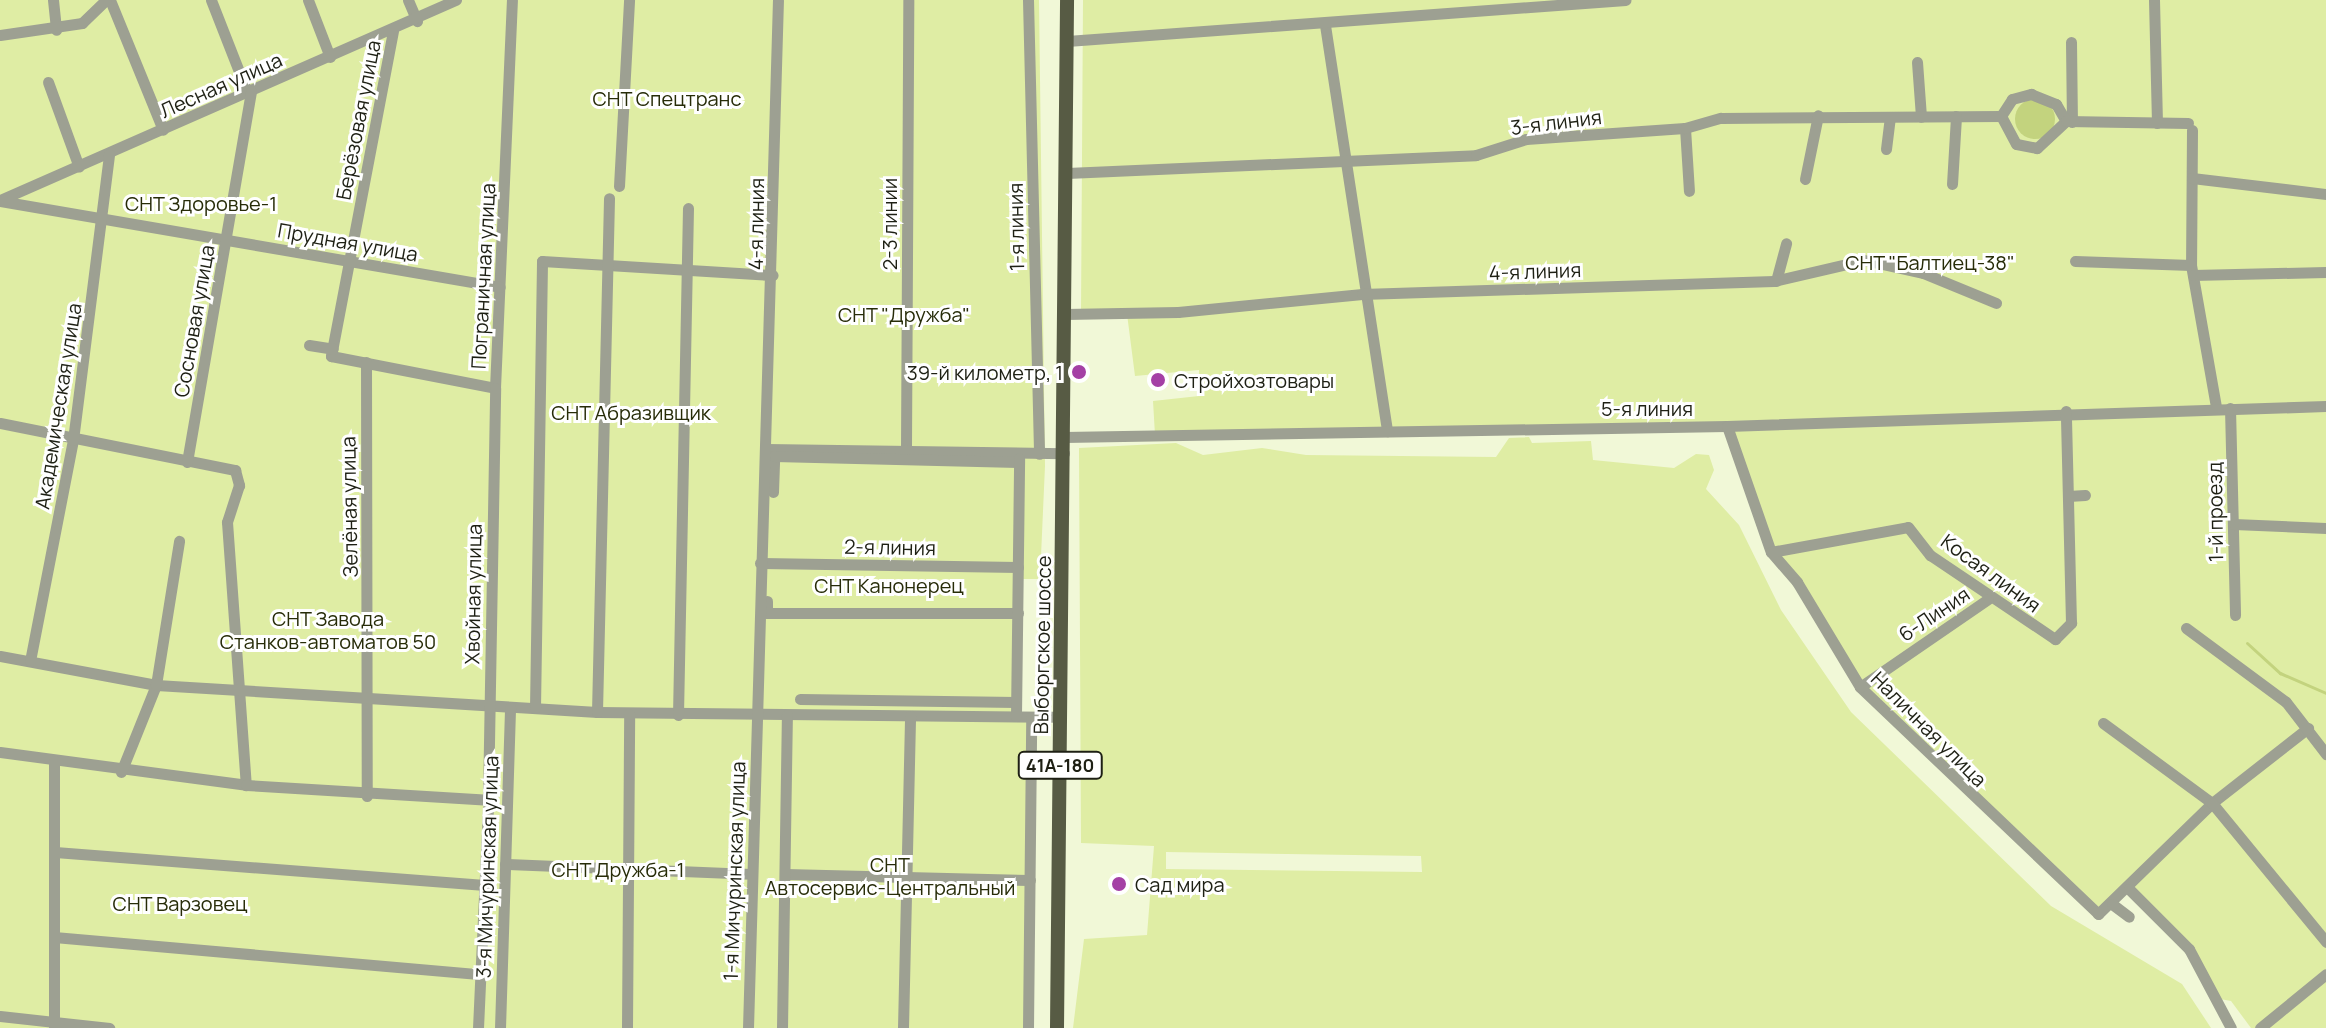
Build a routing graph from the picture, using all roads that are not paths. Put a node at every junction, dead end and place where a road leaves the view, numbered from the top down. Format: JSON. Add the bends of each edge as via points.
{"nodes":[{"id":1,"x":53,"y":0,"type":"edge"},
{"id":2,"x":108,"y":0,"type":"edge"},
{"id":3,"x":211,"y":0,"type":"edge"},
{"id":4,"x":308,"y":0,"type":"edge"},
{"id":5,"x":408,"y":0,"type":"edge"},
{"id":6,"x":456,"y":0,"type":"edge"},
{"id":7,"x":512,"y":0,"type":"edge"},
{"id":8,"x":629,"y":0,"type":"edge"},
{"id":9,"x":778,"y":0,"type":"edge"},
{"id":10,"x":908,"y":0,"type":"edge"},
{"id":11,"x":1028,"y":0,"type":"edge"},
{"id":12,"x":1067,"y":0,"type":"edge"},
{"id":13,"x":1625,"y":0,"type":"edge"},
{"id":14,"x":2154,"y":0,"type":"edge"},
{"id":15,"x":417,"y":21,"type":"junction"},
{"id":16,"x":1325,"y":25,"type":"junction"},
{"id":17,"x":56,"y":30,"type":"junction"},
{"id":18,"x":393,"y":31,"type":"junction"},
{"id":19,"x":0,"y":35,"type":"edge"},
{"id":20,"x":1067,"y":41,"type":"junction"},
{"id":21,"x":2071,"y":42,"type":"dead end"},
{"id":22,"x":330,"y":57,"type":"junction"},
{"id":23,"x":1917,"y":62,"type":"dead end"},
{"id":24,"x":48,"y":82,"type":"dead end"},
{"id":25,"x":249,"y":92,"type":"junction"},
{"id":26,"x":1818,"y":115,"type":"junction"},
{"id":27,"x":1956,"y":116,"type":"junction"},
{"id":28,"x":2001,"y":116,"type":"junction"},
{"id":29,"x":1890,"y":117,"type":"junction"},
{"id":30,"x":1921,"y":117,"type":"junction"},
{"id":31,"x":2069,"y":122,"type":"junction"},
{"id":32,"x":2157,"y":123,"type":"junction"},
{"id":33,"x":1685,"y":128,"type":"junction"},
{"id":34,"x":163,"y":130,"type":"junction"},
{"id":35,"x":1886,"y":149,"type":"dead end"},
{"id":36,"x":109,"y":154,"type":"junction"},
{"id":37,"x":1344,"y":162,"type":"junction"},
{"id":38,"x":79,"y":167,"type":"junction"},
{"id":39,"x":1067,"y":173,"type":"junction"},
{"id":40,"x":2192,"y":178,"type":"junction"},
{"id":41,"x":1805,"y":179,"type":"dead end"},
{"id":42,"x":1952,"y":184,"type":"dead end"},
{"id":43,"x":619,"y":186,"type":"dead end"},
{"id":44,"x":1689,"y":191,"type":"dead end"},
{"id":45,"x":2326,"y":194,"type":"edge"},
{"id":46,"x":609,"y":198,"type":"dead end"},
{"id":47,"x":0,"y":201,"type":"edge"},
{"id":48,"x":688,"y":208,"type":"dead end"},
{"id":49,"x":102,"y":219,"type":"junction"},
{"id":50,"x":227,"y":240,"type":"junction"},
{"id":51,"x":1786,"y":243,"type":"dead end"},
{"id":52,"x":350,"y":259,"type":"junction"},
{"id":53,"x":2075,"y":261,"type":"dead end"},
{"id":54,"x":608,"y":266,"type":"junction"},
{"id":55,"x":2192,"y":270,"type":"junction"},
{"id":56,"x":686,"y":271,"type":"junction"},
{"id":57,"x":2326,"y":272,"type":"edge"},
{"id":58,"x":773,"y":275,"type":"junction"},
{"id":59,"x":1776,"y":281,"type":"junction"},
{"id":60,"x":500,"y":287,"type":"junction"},
{"id":61,"x":1362,"y":294,"type":"junction"},
{"id":62,"x":1996,"y":303,"type":"dead end"},
{"id":63,"x":1065,"y":314,"type":"junction"},
{"id":64,"x":309,"y":345,"type":"dead end"},
{"id":65,"x":332,"y":353,"type":"junction"},
{"id":66,"x":366,"y":362,"type":"junction"},
{"id":67,"x":495,"y":388,"type":"junction"},
{"id":68,"x":2326,"y":406,"type":"edge"},
{"id":69,"x":2216,"y":407,"type":"junction"},
{"id":70,"x":2230,"y":408,"type":"junction"},
{"id":71,"x":2066,"y":411,"type":"junction"},
{"id":72,"x":0,"y":423,"type":"edge"},
{"id":73,"x":1727,"y":426,"type":"junction"},
{"id":74,"x":1387,"y":431,"type":"junction"},
{"id":75,"x":1064,"y":437,"type":"junction"},
{"id":76,"x":73,"y":440,"type":"junction"},
{"id":77,"x":906,"y":448,"type":"junction"},
{"id":78,"x":766,"y":449,"type":"junction"},
{"id":79,"x":1064,"y":453,"type":"junction"},
{"id":80,"x":1039,"y":454,"type":"junction"},
{"id":81,"x":1019,"y":458,"type":"junction"},
{"id":82,"x":187,"y":462,"type":"junction"},
{"id":83,"x":773,"y":492,"type":"dead end"},
{"id":84,"x":2085,"y":495,"type":"dead end"},
{"id":85,"x":2068,"y":496,"type":"junction"},
{"id":86,"x":2234,"y":524,"type":"junction"},
{"id":87,"x":2326,"y":528,"type":"edge"},
{"id":88,"x":179,"y":541,"type":"dead end"},
{"id":89,"x":1771,"y":552,"type":"junction"},
{"id":90,"x":764,"y":563,"type":"junction"},
{"id":91,"x":1018,"y":567,"type":"junction"},
{"id":92,"x":1988,"y":599,"type":"junction"},
{"id":93,"x":1018,"y":613,"type":"junction"},
{"id":94,"x":2235,"y":615,"type":"dead end"},
{"id":95,"x":2186,"y":628,"type":"dead end"},
{"id":96,"x":0,"y":656,"type":"edge"},
{"id":97,"x":30,"y":661,"type":"junction"},
{"id":98,"x":156,"y":685,"type":"junction"},
{"id":99,"x":1860,"y":687,"type":"junction"},
{"id":100,"x":242,"y":689,"type":"junction"},
{"id":101,"x":369,"y":698,"type":"junction"},
{"id":102,"x":800,"y":699,"type":"dead end"},
{"id":103,"x":1016,"y":702,"type":"junction"},
{"id":104,"x":489,"y":706,"type":"junction"},
{"id":105,"x":510,"y":707,"type":"junction"},
{"id":106,"x":535,"y":708,"type":"junction"},
{"id":107,"x":597,"y":712,"type":"junction"},
{"id":108,"x":629,"y":714,"type":"junction"},
{"id":109,"x":678,"y":715,"type":"junction"},
{"id":110,"x":787,"y":715,"type":"junction"},
{"id":111,"x":756,"y":716,"type":"junction"},
{"id":112,"x":910,"y":716,"type":"junction"},
{"id":113,"x":1016,"y":716,"type":"junction"},
{"id":114,"x":1031,"y":717,"type":"junction"},
{"id":115,"x":1061,"y":717,"type":"junction"},
{"id":116,"x":2103,"y":723,"type":"dead end"},
{"id":117,"x":2308,"y":728,"type":"junction"},
{"id":118,"x":0,"y":754,"type":"edge"},
{"id":119,"x":2326,"y":754,"type":"edge"},
{"id":120,"x":54,"y":761,"type":"junction"},
{"id":121,"x":121,"y":772,"type":"junction"},
{"id":122,"x":246,"y":785,"type":"junction"},
{"id":123,"x":367,"y":796,"type":"junction"},
{"id":124,"x":2212,"y":803,"type":"junction"},
{"id":125,"x":488,"y":804,"type":"junction"},
{"id":126,"x":55,"y":852,"type":"junction"},
{"id":127,"x":505,"y":864,"type":"junction"},
{"id":128,"x":628,"y":871,"type":"junction"},
{"id":129,"x":751,"y":874,"type":"junction"},
{"id":130,"x":785,"y":874,"type":"junction"},
{"id":131,"x":904,"y":876,"type":"junction"},
{"id":132,"x":1030,"y":880,"type":"junction"},
{"id":133,"x":485,"y":885,"type":"junction"},
{"id":134,"x":2120,"y":896,"type":"junction"},
{"id":135,"x":2129,"y":917,"type":"dead end"},
{"id":136,"x":54,"y":937,"type":"junction"},
{"id":137,"x":2326,"y":942,"type":"edge"},
{"id":138,"x":481,"y":974,"type":"junction"},
{"id":139,"x":2326,"y":974,"type":"edge"},
{"id":140,"x":0,"y":1016,"type":"edge"},
{"id":141,"x":54,"y":1026,"type":"edge"},
{"id":142,"x":109,"y":1028,"type":"edge"},
{"id":143,"x":478,"y":1028,"type":"edge"},
{"id":144,"x":500,"y":1028,"type":"edge"},
{"id":145,"x":627,"y":1028,"type":"edge"},
{"id":146,"x":748,"y":1028,"type":"edge"},
{"id":147,"x":782,"y":1028,"type":"edge"},
{"id":148,"x":903,"y":1028,"type":"edge"},
{"id":149,"x":1028,"y":1028,"type":"edge"},
{"id":150,"x":1057,"y":1028,"type":"edge"},
{"id":151,"x":2231,"y":1028,"type":"edge"},
{"id":152,"x":2260,"y":1028,"type":"edge"}],
"edges":[{"from":1,"to":17,"type":"street"},
{"from":2,"to":17,"type":"street","via":[[82,23]]},
{"from":2,"to":34,"type":"street"},
{"from":3,"to":25,"type":"street"},
{"from":4,"to":22,"type":"street"},
{"from":5,"to":15,"type":"street"},
{"from":6,"to":15,"type":"street","name":"Лесная улица"},
{"from":7,"to":60,"type":"street","name":"Пограничная улица"},
{"from":8,"to":43,"type":"street"},
{"from":9,"to":58,"type":"street","name":"4-я линия"},
{"from":10,"to":77,"type":"street","name":"2-3 линии"},
{"from":11,"to":80,"type":"street","name":"1-я линия"},
{"from":12,"to":20,"type":"main road","number":"41А-180"},
{"from":13,"to":16,"type":"street"},
{"from":14,"to":32,"type":"street"},
{"from":15,"to":18,"type":"street","name":"Лесная улица"},
{"from":16,"to":20,"type":"street"},
{"from":16,"to":37,"type":"street"},
{"from":17,"to":19,"type":"street"},
{"from":18,"to":22,"type":"street","name":"Лесная улица"},
{"from":18,"to":52,"type":"street","name":"Берёзовая улица"},
{"from":20,"to":39,"type":"main road","number":"41А-180"},
{"from":21,"to":31,"type":"street"},
{"from":22,"to":25,"type":"street","name":"Лесная улица"},
{"from":23,"to":30,"type":"street"},
{"from":24,"to":38,"type":"street"},
{"from":25,"to":34,"type":"street","name":"Лесная улица"},
{"from":25,"to":50,"type":"street","name":"Сосновая улица"},
{"from":26,"to":29,"type":"street","name":"3-я линия"},
{"from":26,"to":33,"type":"street","name":"3-я линия","via":[[1721,118]]},
{"from":26,"to":41,"type":"street"},
{"from":27,"to":28,"type":"street","name":"3-я линия"},
{"from":27,"to":30,"type":"street","name":"3-я линия"},
{"from":27,"to":42,"type":"street"},
{"from":28,"to":31,"type":"street","via":[[2012,99],[2031,94],[2056,104]]},
{"from":28,"to":31,"type":"street","via":[[2016,144],[2037,148]]},
{"from":29,"to":30,"type":"street","name":"3-я линия"},
{"from":29,"to":35,"type":"street"},
{"from":31,"to":32,"type":"street"},
{"from":32,"to":40,"type":"street","via":[[2190,126]]},
{"from":33,"to":37,"type":"street","name":"3-я линия","via":[[1526,139],[1476,155]]},
{"from":33,"to":44,"type":"street"},
{"from":34,"to":36,"type":"street","name":"Лесная улица"},
{"from":36,"to":38,"type":"street","name":"Лесная улица"},
{"from":36,"to":49,"type":"street","name":"Академическая улица"},
{"from":37,"to":39,"type":"street","name":"3-я линия"},
{"from":37,"to":61,"type":"street"},
{"from":38,"to":47,"type":"street","name":"Лесная улица"},
{"from":39,"to":63,"type":"main road","number":"41А-180"},
{"from":40,"to":45,"type":"street"},
{"from":40,"to":55,"type":"street"},
{"from":46,"to":54,"type":"street"},
{"from":47,"to":49,"type":"street","name":"Прудная улица"},
{"from":48,"to":56,"type":"street"},
{"from":49,"to":50,"type":"street","name":"Прудная улица"},
{"from":49,"to":76,"type":"street","name":"Академическая улица"},
{"from":50,"to":52,"type":"street","name":"Прудная улица"},
{"from":50,"to":82,"type":"street","name":"Сосновая улица"},
{"from":51,"to":59,"type":"street"},
{"from":52,"to":60,"type":"street","name":"Прудная улица"},
{"from":52,"to":65,"type":"street","name":"Берёзовая улица"},
{"from":53,"to":55,"type":"street"},
{"from":54,"to":56,"type":"street"},
{"from":54,"to":106,"type":"street","via":[[542,261]]},
{"from":54,"to":107,"type":"street"},
{"from":55,"to":57,"type":"street"},
{"from":55,"to":69,"type":"street"},
{"from":56,"to":58,"type":"street"},
{"from":56,"to":109,"type":"street"},
{"from":58,"to":78,"type":"street","name":"4-я линия"},
{"from":59,"to":61,"type":"street","name":"4-я линия"},
{"from":59,"to":62,"type":"street","name":"4-я линия","via":[[1864,260],[1923,273]]},
{"from":60,"to":67,"type":"street","name":"Пограничная улица"},
{"from":61,"to":63,"type":"street","name":"4-я линия","via":[[1178,312]]},
{"from":61,"to":74,"type":"street"},
{"from":63,"to":75,"type":"main road","number":"41А-180"},
{"from":64,"to":65,"type":"street","name":"Пограничная улица"},
{"from":65,"to":66,"type":"street","name":"Пограничная улица"},
{"from":66,"to":67,"type":"street","name":"Пограничная улица"},
{"from":66,"to":101,"type":"street","name":"Зелёная улица"},
{"from":67,"to":104,"type":"street","name":"Хвойная улица"},
{"from":68,"to":70,"type":"street","name":"5-я линия"},
{"from":69,"to":70,"type":"street","name":"5-я линия"},
{"from":69,"to":71,"type":"street","name":"5-я линия"},
{"from":70,"to":86,"type":"street","name":"1-й проезд"},
{"from":71,"to":73,"type":"street","name":"5-я линия"},
{"from":71,"to":85,"type":"street"},
{"from":72,"to":76,"type":"street"},
{"from":73,"to":74,"type":"street","name":"5-я линия"},
{"from":73,"to":89,"type":"street","name":"Наличная улица"},
{"from":74,"to":75,"type":"street","name":"5-я линия"},
{"from":75,"to":79,"type":"main road","number":"41А-180"},
{"from":76,"to":82,"type":"street"},
{"from":76,"to":97,"type":"street","name":"Академическая улица"},
{"from":77,"to":78,"type":"street"},
{"from":77,"to":81,"type":"street"},
{"from":78,"to":90,"type":"street","name":"4-я линия"},
{"from":79,"to":80,"type":"street"},
{"from":79,"to":115,"type":"main road","name":"Выборгское шоссе","number":"41А-180"},
{"from":80,"to":81,"type":"street"},
{"from":81,"to":83,"type":"street","via":[[774,456]]},
{"from":81,"to":91,"type":"street"},
{"from":82,"to":100,"type":"street","via":[[235,470],[239,485],[227,522]]},
{"from":84,"to":85,"type":"street"},
{"from":85,"to":92,"type":"street","name":"Косая линия","via":[[2071,623],[2055,639]]},
{"from":86,"to":87,"type":"street"},
{"from":86,"to":94,"type":"street","name":"1-й проезд"},
{"from":88,"to":98,"type":"street"},
{"from":89,"to":92,"type":"street","name":"Косая линия","via":[[1908,527],[1930,555]]},
{"from":89,"to":99,"type":"street","name":"Наличная улица","via":[[1797,582]]},
{"from":90,"to":91,"type":"street","name":"2-я линия"},
{"from":90,"to":93,"type":"street","via":[[767,613]]},
{"from":90,"to":111,"type":"street","name":"1-я Мичуринская улица"},
{"from":91,"to":93,"type":"street"},
{"from":92,"to":99,"type":"street","name":"6-Линия"},
{"from":93,"to":103,"type":"street"},
{"from":95,"to":117,"type":"street","via":[[2286,702]]},
{"from":96,"to":97,"type":"street"},
{"from":97,"to":98,"type":"street"},
{"from":98,"to":100,"type":"street"},
{"from":98,"to":121,"type":"street"},
{"from":99,"to":134,"type":"street","name":"Наличная улица","via":[[2074,895],[2098,914]]},
{"from":100,"to":101,"type":"street"},
{"from":100,"to":122,"type":"street"},
{"from":101,"to":104,"type":"street"},
{"from":101,"to":123,"type":"street","name":"Зелёная улица"},
{"from":102,"to":103,"type":"street"},
{"from":103,"to":113,"type":"street"},
{"from":104,"to":105,"type":"street"},
{"from":104,"to":125,"type":"street","name":"Хвойная улица"},
{"from":105,"to":106,"type":"street"},
{"from":105,"to":127,"type":"street","name":"3-я Мичуринская улица"},
{"from":106,"to":107,"type":"street"},
{"from":107,"to":108,"type":"street"},
{"from":108,"to":109,"type":"street"},
{"from":108,"to":128,"type":"street"},
{"from":109,"to":111,"type":"street"},
{"from":110,"to":111,"type":"street"},
{"from":110,"to":112,"type":"street"},
{"from":110,"to":130,"type":"street"},
{"from":111,"to":129,"type":"street","name":"1-я Мичуринская улица"},
{"from":112,"to":113,"type":"street"},
{"from":112,"to":131,"type":"street"},
{"from":113,"to":114,"type":"street"},
{"from":114,"to":115,"type":"street"},
{"from":114,"to":132,"type":"street"},
{"from":115,"to":150,"type":"main road","name":"Выборгское шоссе","number":"41А-180"},
{"from":116,"to":124,"type":"street"},
{"from":117,"to":119,"type":"street"},
{"from":117,"to":124,"type":"street"},
{"from":118,"to":120,"type":"street"},
{"from":120,"to":121,"type":"street"},
{"from":120,"to":126,"type":"street"},
{"from":121,"to":122,"type":"street"},
{"from":122,"to":123,"type":"street"},
{"from":123,"to":125,"type":"street"},
{"from":124,"to":134,"type":"street"},
{"from":124,"to":137,"type":"street"},
{"from":125,"to":133,"type":"street","name":"Хвойная улица"},
{"from":126,"to":133,"type":"street"},
{"from":126,"to":136,"type":"street"},
{"from":127,"to":128,"type":"street"},
{"from":127,"to":144,"type":"street","name":"3-я Мичуринская улица"},
{"from":128,"to":129,"type":"street"},
{"from":128,"to":145,"type":"street"},
{"from":129,"to":146,"type":"street","name":"1-я Мичуринская улица"},
{"from":130,"to":131,"type":"street"},
{"from":130,"to":147,"type":"street"},
{"from":131,"to":132,"type":"street"},
{"from":131,"to":148,"type":"street"},
{"from":132,"to":149,"type":"street"},
{"from":133,"to":138,"type":"street","name":"Хвойная улица"},
{"from":134,"to":135,"type":"street"},
{"from":134,"to":151,"type":"street","via":[[2189,949]]},
{"from":136,"to":138,"type":"street"},
{"from":136,"to":141,"type":"street"},
{"from":138,"to":143,"type":"street","name":"Хвойная улица"},
{"from":139,"to":152,"type":"street"},
{"from":140,"to":141,"type":"street"},
{"from":141,"to":142,"type":"street"}]}
